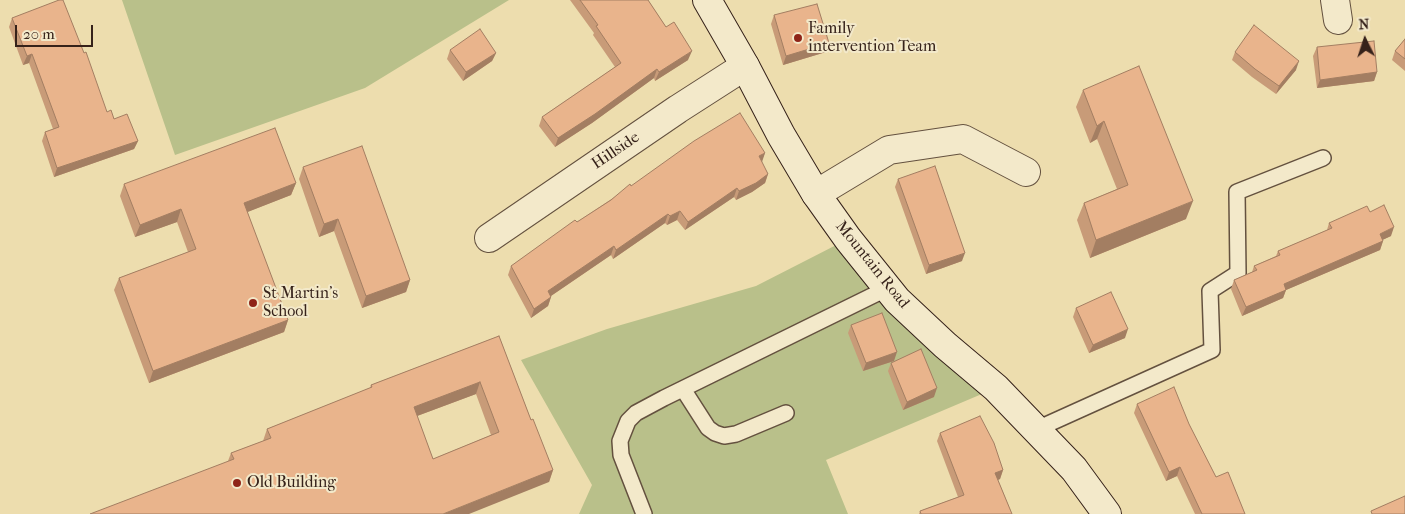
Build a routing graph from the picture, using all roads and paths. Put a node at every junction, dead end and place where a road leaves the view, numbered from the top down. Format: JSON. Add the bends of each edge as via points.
{"nodes":[{"id":1,"x":707,"y":0,"type":"edge"},
{"id":2,"x":745,"y":66,"type":"junction"},
{"id":3,"x":1323,"y":158,"type":"dead end"},
{"id":4,"x":1026,"y":172,"type":"dead end"},
{"id":5,"x":816,"y":194,"type":"junction"},
{"id":6,"x":489,"y":238,"type":"dead end"},
{"id":7,"x":888,"y":288,"type":"junction"},
{"id":8,"x":683,"y":389,"type":"junction"},
{"id":9,"x":786,"y":413,"type":"dead end"},
{"id":10,"x":1037,"y":429,"type":"junction"},
{"id":11,"x":644,"y":514,"type":"edge"},
{"id":12,"x":1107,"y":514,"type":"edge"}],
"edges":[{"from":1,"to":2,"type":"main road","name":"Mountain Road"},
{"from":2,"to":5,"type":"main road","name":"Mountain Road"},
{"from":2,"to":6,"type":"main road","name":"Hillside"},
{"from":3,"to":10,"type":"lane","via":[[1237,192],[1238,272],[1210,291],[1212,350]]},
{"from":4,"to":5,"type":"main road","via":[[963,139],[889,150]]},
{"from":5,"to":7,"type":"main road","name":"Mountain Road"},
{"from":7,"to":8,"type":"lane"},
{"from":7,"to":10,"type":"main road","name":"Mountain Road","via":[[897,300]]},
{"from":8,"to":9,"type":"lane","via":[[715,434],[736,434]]},
{"from":8,"to":11,"type":"lane","via":[[636,413],[620,441],[621,455]]},
{"from":10,"to":12,"type":"main road","name":"Mountain Road","via":[[1074,469]]}]}
